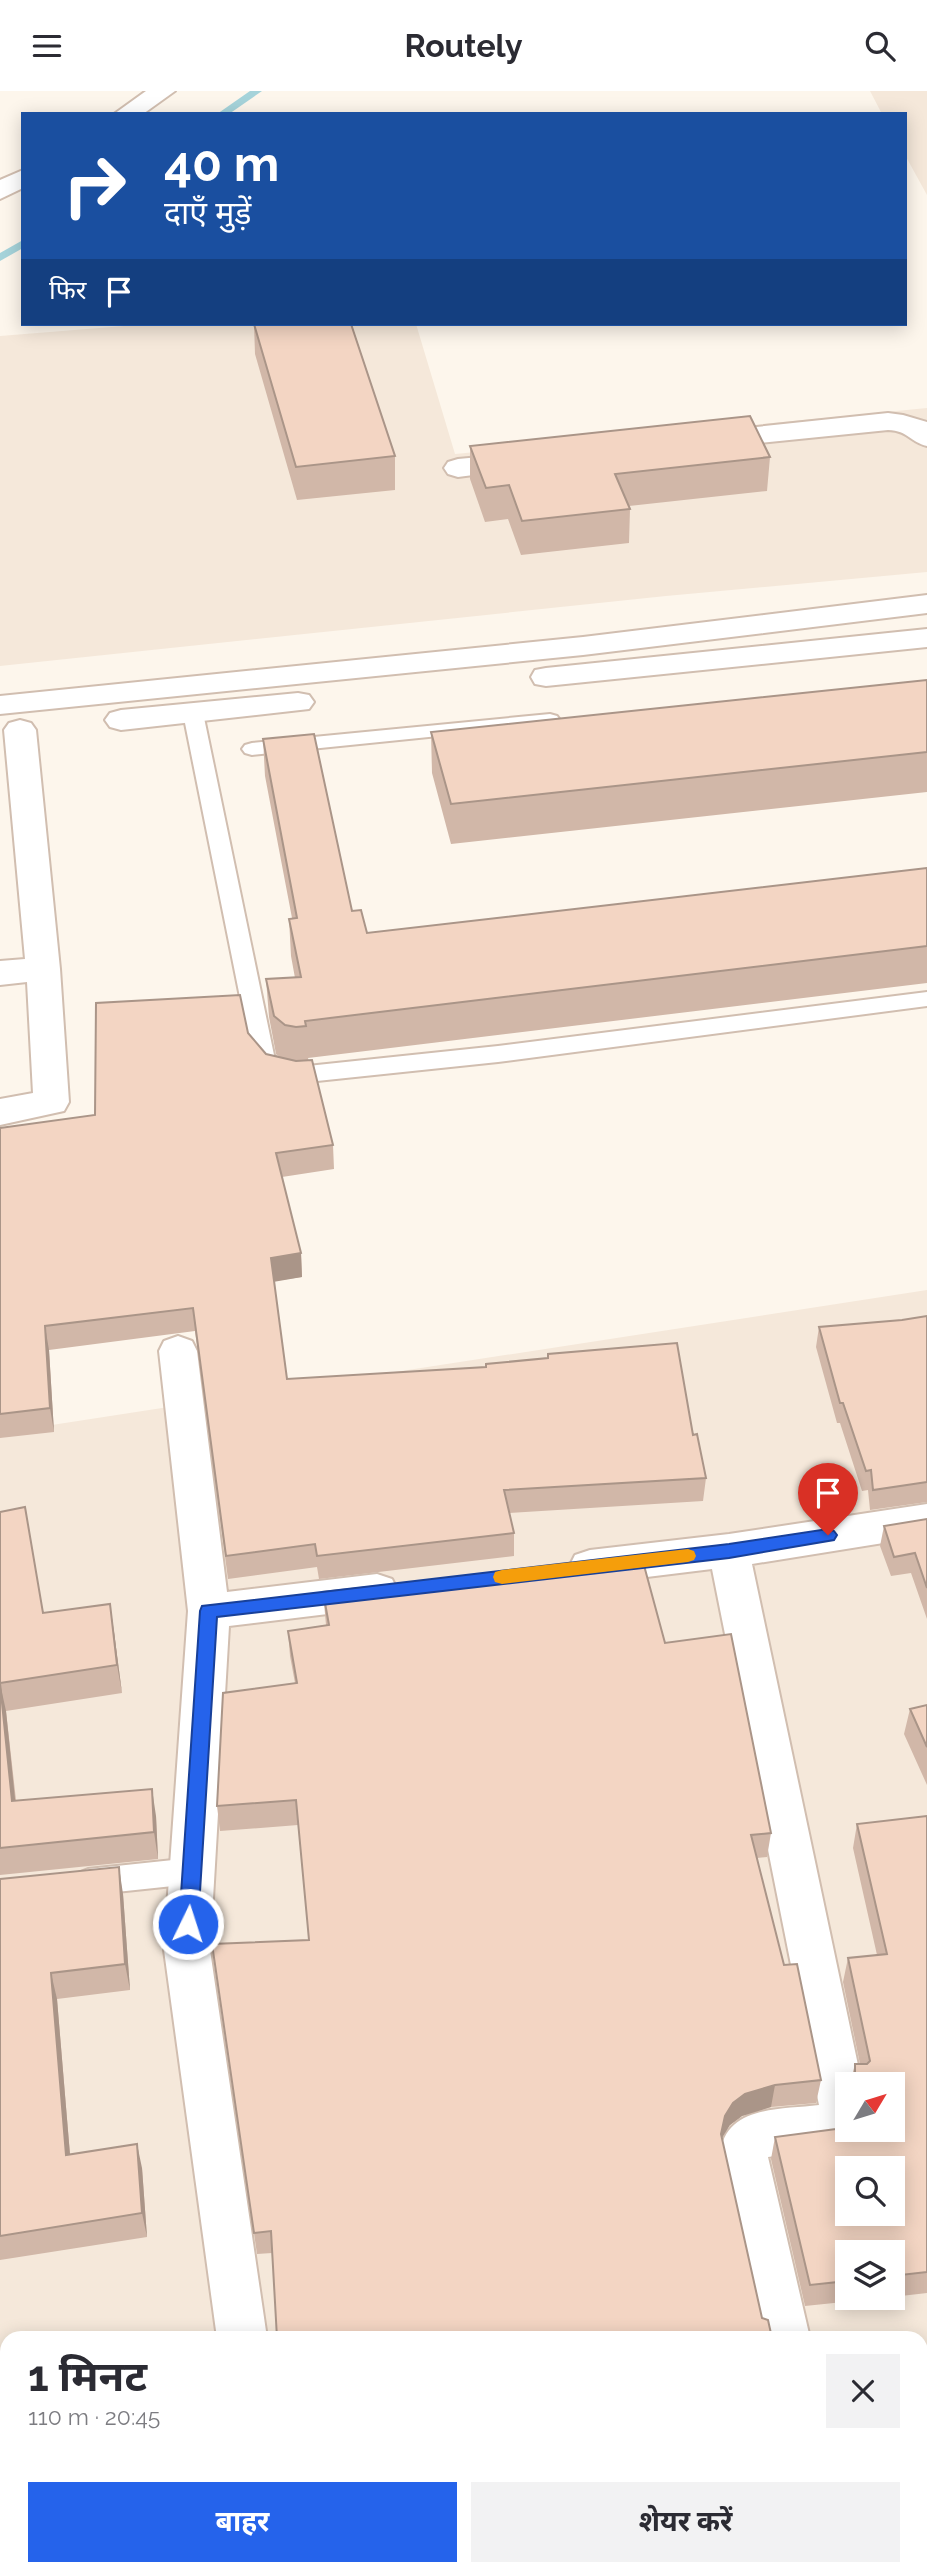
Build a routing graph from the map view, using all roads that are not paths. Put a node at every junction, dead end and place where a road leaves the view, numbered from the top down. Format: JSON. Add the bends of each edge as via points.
{"nodes":[{"id":1,"x":163,"y":91,"type":"edge"},
{"id":2,"x":129,"y":112,"type":"edge"},
{"id":3,"x":21,"y":178,"type":"edge"},
{"id":4,"x":0,"y":191,"type":"edge"},
{"id":5,"x":927,"y":438,"type":"edge"},
{"id":6,"x":679,"y":444,"type":"edge"},
{"id":7,"x":555,"y":458,"type":"edge"},
{"id":8,"x":458,"y":468,"type":"dead end"},
{"id":9,"x":927,"y":604,"type":"edge"},
{"id":10,"x":927,"y":638,"type":"edge"},
{"id":11,"x":193,"y":713,"type":"junction"},
{"id":12,"x":569,"y":718,"type":"edge"},
{"id":13,"x":7,"y":722,"type":"edge"},
{"id":14,"x":252,"y":749,"type":"dead end"},
{"id":15,"x":43,"y":969,"type":"junction"},
{"id":16,"x":0,"y":973,"type":"edge"},
{"id":17,"x":927,"y":999,"type":"edge"},
{"id":18,"x":0,"y":1112,"type":"edge"},
{"id":19,"x":178,"y":1351,"type":"dead end"},
{"id":20,"x":927,"y":1520,"type":"edge"},
{"id":21,"x":729,"y":1551,"type":"junction"},
{"id":22,"x":551,"y":1571,"type":"edge"},
{"id":23,"x":414,"y":1587,"type":"edge"},
{"id":24,"x":209,"y":1611,"type":"junction"},
{"id":25,"x":191,"y":1871,"type":"junction"},
{"id":26,"x":55,"y":1885,"type":"edge"},
{"id":27,"x":241,"y":2331,"type":"edge"},
{"id":28,"x":783,"y":2331,"type":"edge"}],
"edges":[{"from":1,"to":2,"type":"street"},
{"from":3,"to":4,"type":"street"},
{"from":5,"to":6,"type":"street","via":[[913,425],[873,422]]},
{"from":7,"to":8,"type":"street"},
{"from":9,"to":13,"type":"street"},
{"from":10,"to":11,"type":"street"},
{"from":11,"to":13,"type":"street"},
{"from":11,"to":17,"type":"lane","via":[[263,1056],[281,1073],[498,1054]]},
{"from":12,"to":14,"type":"lane"},
{"from":13,"to":15,"type":"street"},
{"from":15,"to":16,"type":"street"},
{"from":15,"to":18,"type":"street","via":[[51,1102]]},
{"from":19,"to":24,"type":"street"},
{"from":20,"to":21,"type":"street"},
{"from":21,"to":22,"type":"street"},
{"from":21,"to":28,"type":"street","via":[[843,2107],[833,2125],[755,2136],[745,2144]]},
{"from":23,"to":24,"type":"street"},
{"from":24,"to":25,"type":"street"},
{"from":25,"to":26,"type":"lane"},
{"from":25,"to":27,"type":"street","via":[[187,1950]]}]}
